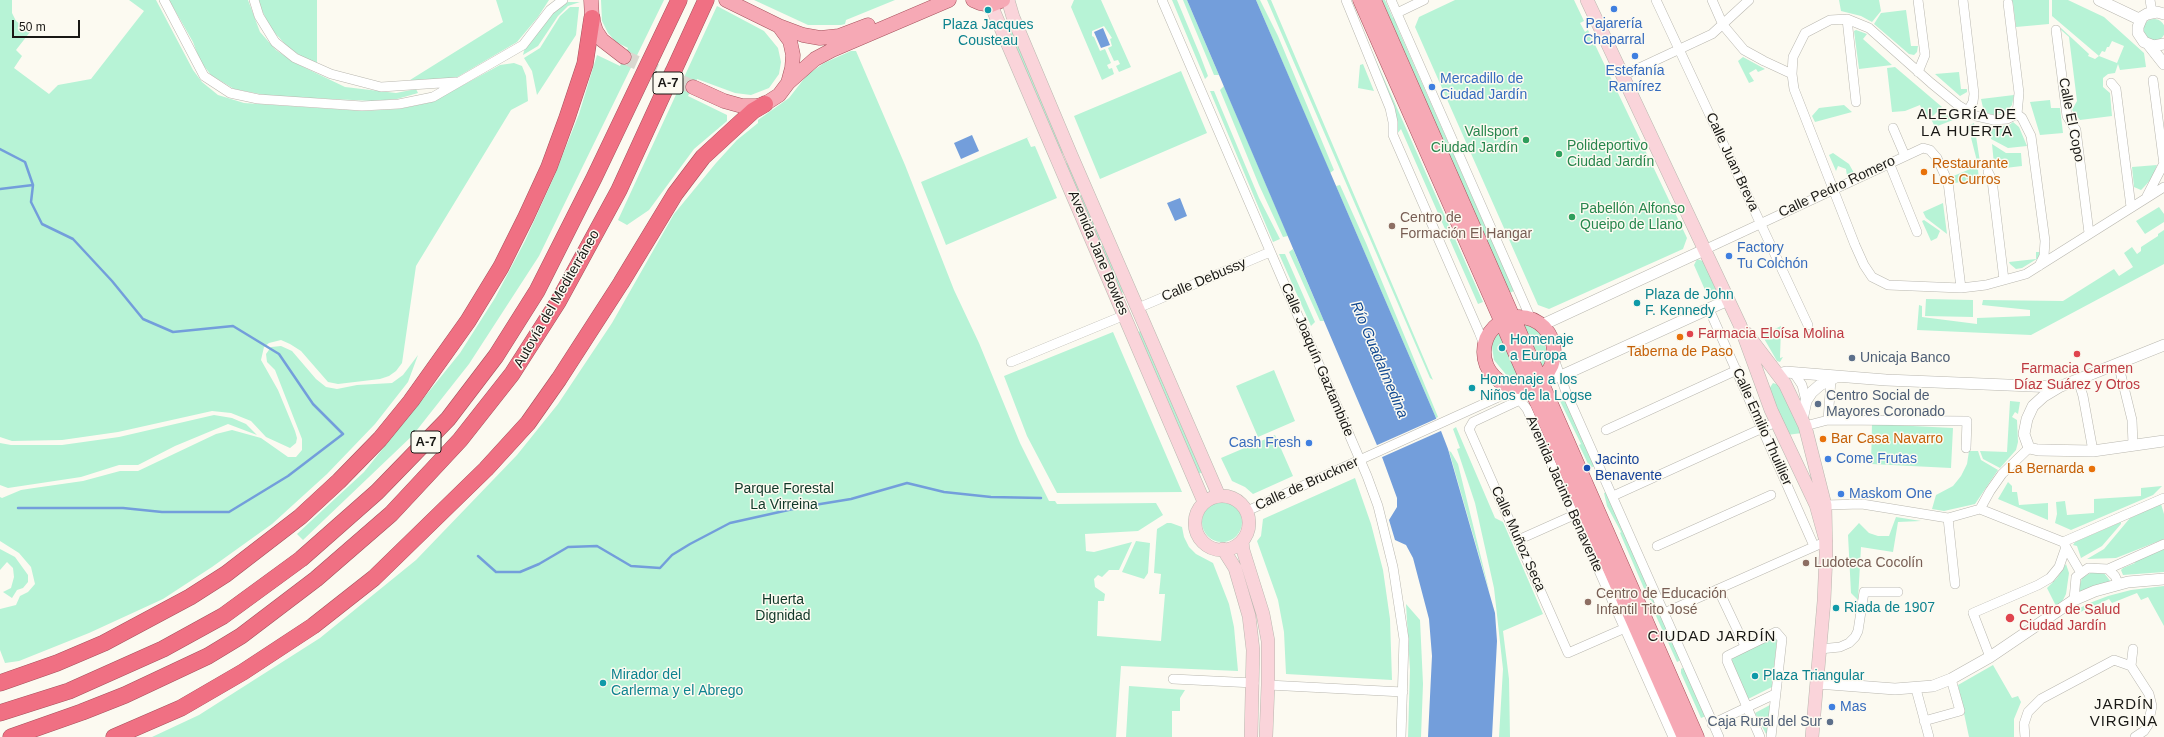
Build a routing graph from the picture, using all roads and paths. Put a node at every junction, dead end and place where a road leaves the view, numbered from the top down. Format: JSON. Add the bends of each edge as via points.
{"nodes":[{"id":1,"x":164,"y":0,"type":"edge"},
{"id":2,"x":254,"y":0,"type":"edge"},
{"id":3,"x":563,"y":0,"type":"edge"},
{"id":4,"x":591,"y":0,"type":"edge"},
{"id":5,"x":679,"y":0,"type":"edge"},
{"id":6,"x":706,"y":0,"type":"edge"},
{"id":7,"x":726,"y":0,"type":"edge"},
{"id":8,"x":927,"y":0,"type":"edge"},
{"id":9,"x":949,"y":0,"type":"edge"},
{"id":10,"x":973,"y":0,"type":"edge"},
{"id":11,"x":1008,"y":0,"type":"edge"},
{"id":12,"x":1162,"y":0,"type":"edge"},
{"id":13,"x":1346,"y":0,"type":"edge"},
{"id":14,"x":1360,"y":0,"type":"edge"},
{"id":15,"x":1374,"y":0,"type":"edge"},
{"id":16,"x":1391,"y":0,"type":"edge"},
{"id":17,"x":1424,"y":0,"type":"edge"},
{"id":18,"x":1587,"y":0,"type":"edge"},
{"id":19,"x":1656,"y":0,"type":"edge"},
{"id":20,"x":1712,"y":0,"type":"edge"},
{"id":21,"x":1749,"y":0,"type":"edge"},
{"id":22,"x":1918,"y":0,"type":"edge"},
{"id":23,"x":1963,"y":0,"type":"edge"},
{"id":24,"x":2099,"y":0,"type":"edge"},
{"id":25,"x":2150,"y":0,"type":"edge"},
{"id":26,"x":997,"y":2,"type":"edge"},
{"id":27,"x":2008,"y":3,"type":"dead end"},
{"id":28,"x":2152,"y":12,"type":"junction"},
{"id":29,"x":1397,"y":13,"type":"junction"},
{"id":30,"x":2164,"y":14,"type":"edge"},
{"id":31,"x":592,"y":18,"type":"junction"},
{"id":32,"x":1847,"y":19,"type":"junction"},
{"id":33,"x":2140,"y":20,"type":"junction"},
{"id":34,"x":1723,"y":25,"type":"junction"},
{"id":35,"x":779,"y":26,"type":"junction"},
{"id":36,"x":2056,"y":30,"type":"dead end"},
{"id":37,"x":2164,"y":44,"type":"edge"},
{"id":38,"x":2149,"y":45,"type":"junction"},
{"id":39,"x":1679,"y":50,"type":"junction"},
{"id":40,"x":624,"y":57,"type":"tunnel mouth"},
{"id":41,"x":2164,"y":64,"type":"edge"},
{"id":42,"x":1918,"y":72,"type":"junction"},
{"id":43,"x":1792,"y":74,"type":"junction"},
{"id":44,"x":1622,"y":76,"type":"junction"},
{"id":45,"x":2153,"y":80,"type":"dead end"},
{"id":46,"x":460,"y":82,"type":"junction"},
{"id":47,"x":788,"y":83,"type":"junction"},
{"id":48,"x":2111,"y":83,"type":"dead end"},
{"id":49,"x":693,"y":87,"type":"tunnel mouth"},
{"id":50,"x":1856,"y":102,"type":"dead end"},
{"id":51,"x":765,"y":104,"type":"junction"},
{"id":52,"x":1968,"y":111,"type":"junction"},
{"id":53,"x":2018,"y":114,"type":"junction"},
{"id":54,"x":1893,"y":128,"type":"dead end"},
{"id":55,"x":1906,"y":156,"type":"junction"},
{"id":56,"x":1890,"y":164,"type":"junction"},
{"id":57,"x":2164,"y":164,"type":"edge"},
{"id":58,"x":1988,"y":172,"type":"dead end"},
{"id":59,"x":2164,"y":186,"type":"edge"},
{"id":60,"x":1834,"y":188,"type":"junction"},
{"id":61,"x":2146,"y":198,"type":"junction"},
{"id":62,"x":2131,"y":207,"type":"junction"},
{"id":63,"x":1760,"y":223,"type":"junction"},
{"id":64,"x":1917,"y":232,"type":"dead end"},
{"id":65,"x":2089,"y":233,"type":"junction"},
{"id":66,"x":2045,"y":241,"type":"junction"},
{"id":67,"x":1704,"y":250,"type":"junction"},
{"id":68,"x":2062,"y":251,"type":"junction"},
{"id":69,"x":1270,"y":252,"type":"junction"},
{"id":70,"x":2039,"y":266,"type":"junction"},
{"id":71,"x":2004,"y":280,"type":"junction"},
{"id":72,"x":1961,"y":288,"type":"junction"},
{"id":73,"x":1728,"y":300,"type":"junction"},
{"id":74,"x":1138,"y":308,"type":"junction"},
{"id":75,"x":1709,"y":308,"type":"junction"},
{"id":76,"x":1125,"y":315,"type":"junction"},
{"id":77,"x":1507,"y":320,"type":"junction"},
{"id":78,"x":1536,"y":322,"type":"junction"},
{"id":79,"x":1740,"y":325,"type":"junction"},
{"id":80,"x":1808,"y":325,"type":"dead end"},
{"id":81,"x":2164,"y":345,"type":"edge"},
{"id":82,"x":1485,"y":347,"type":"junction"},
{"id":83,"x":1554,"y":359,"type":"junction"},
{"id":84,"x":1011,"y":362,"type":"dead end"},
{"id":85,"x":2118,"y":363,"type":"junction"},
{"id":86,"x":1737,"y":370,"type":"junction"},
{"id":87,"x":1794,"y":373,"type":"junction"},
{"id":88,"x":1778,"y":374,"type":"junction"},
{"id":89,"x":1561,"y":376,"type":"junction"},
{"id":90,"x":1834,"y":378,"type":"junction"},
{"id":91,"x":2078,"y":380,"type":"junction"},
{"id":92,"x":1535,"y":382,"type":"junction"},
{"id":93,"x":1508,"y":385,"type":"junction"},
{"id":94,"x":1762,"y":387,"type":"junction"},
{"id":95,"x":2023,"y":387,"type":"junction"},
{"id":96,"x":2059,"y":387,"type":"junction"},
{"id":97,"x":1520,"y":400,"type":"junction"},
{"id":98,"x":1806,"y":401,"type":"junction"},
{"id":99,"x":2033,"y":406,"type":"junction"},
{"id":100,"x":1828,"y":420,"type":"junction"},
{"id":101,"x":1776,"y":422,"type":"junction"},
{"id":102,"x":1804,"y":423,"type":"junction"},
{"id":103,"x":1762,"y":429,"type":"junction"},
{"id":104,"x":1606,"y":430,"type":"dead end"},
{"id":105,"x":2164,"y":441,"type":"edge"},
{"id":106,"x":2133,"y":444,"type":"junction"},
{"id":107,"x":1966,"y":448,"type":"dead end"},
{"id":108,"x":2030,"y":448,"type":"junction"},
{"id":109,"x":1812,"y":449,"type":"junction"},
{"id":110,"x":2093,"y":451,"type":"junction"},
{"id":111,"x":1791,"y":454,"type":"junction"},
{"id":112,"x":1364,"y":458,"type":"junction"},
{"id":113,"x":1771,"y":495,"type":"dead end"},
{"id":114,"x":1219,"y":496,"type":"junction"},
{"id":115,"x":1613,"y":496,"type":"junction"},
{"id":116,"x":2164,"y":498,"type":"edge"},
{"id":117,"x":1204,"y":502,"type":"junction"},
{"id":118,"x":1825,"y":504,"type":"junction"},
{"id":119,"x":1980,"y":509,"type":"junction"},
{"id":120,"x":1247,"y":511,"type":"junction"},
{"id":121,"x":1574,"y":515,"type":"junction"},
{"id":122,"x":1948,"y":518,"type":"junction"},
{"id":123,"x":1518,"y":540,"type":"junction"},
{"id":124,"x":1242,"y":541,"type":"junction"},
{"id":125,"x":1826,"y":541,"type":"junction"},
{"id":126,"x":2164,"y":544,"type":"edge"},
{"id":127,"x":2065,"y":545,"type":"junction"},
{"id":128,"x":1657,"y":546,"type":"dead end"},
{"id":129,"x":1814,"y":546,"type":"junction"},
{"id":130,"x":1223,"y":549,"type":"junction"},
{"id":131,"x":2108,"y":569,"type":"junction"},
{"id":132,"x":2080,"y":573,"type":"junction"},
{"id":133,"x":2164,"y":579,"type":"edge"},
{"id":134,"x":1955,"y":584,"type":"dead end"},
{"id":135,"x":2119,"y":585,"type":"junction"},
{"id":136,"x":1718,"y":589,"type":"junction"},
{"id":137,"x":1898,"y":592,"type":"dead end"},
{"id":138,"x":2074,"y":600,"type":"junction"},
{"id":139,"x":1664,"y":613,"type":"junction"},
{"id":140,"x":1635,"y":624,"type":"junction"},
{"id":141,"x":1745,"y":646,"type":"junction"},
{"id":142,"x":1820,"y":649,"type":"junction"},
{"id":143,"x":2133,"y":649,"type":"dead end"},
{"id":144,"x":1990,"y":657,"type":"junction"},
{"id":145,"x":2131,"y":666,"type":"junction"},
{"id":146,"x":1173,"y":678,"type":"dead end"},
{"id":147,"x":1951,"y":679,"type":"junction"},
{"id":148,"x":0,"y":683,"type":"edge"},
{"id":149,"x":1254,"y":683,"type":"junction"},
{"id":150,"x":1817,"y":683,"type":"junction"},
{"id":151,"x":1268,"y":685,"type":"junction"},
{"id":152,"x":1916,"y":689,"type":"junction"},
{"id":153,"x":1403,"y":692,"type":"junction"},
{"id":154,"x":1775,"y":694,"type":"junction"},
{"id":155,"x":1748,"y":707,"type":"junction"},
{"id":156,"x":0,"y":713,"type":"edge"},
{"id":157,"x":1924,"y":721,"type":"junction"},
{"id":158,"x":1712,"y":724,"type":"junction"},
{"id":159,"x":11,"y":737,"type":"edge"},
{"id":160,"x":114,"y":737,"type":"edge"},
{"id":161,"x":1251,"y":737,"type":"edge"},
{"id":162,"x":1266,"y":737,"type":"edge"},
{"id":163,"x":1400,"y":737,"type":"edge"},
{"id":164,"x":1673,"y":737,"type":"edge"},
{"id":165,"x":1684,"y":737,"type":"edge"},
{"id":166,"x":1697,"y":737,"type":"edge"},
{"id":167,"x":1719,"y":737,"type":"edge"},
{"id":168,"x":1760,"y":737,"type":"edge"},
{"id":169,"x":1771,"y":737,"type":"edge"},
{"id":170,"x":1812,"y":737,"type":"edge"},
{"id":171,"x":1929,"y":737,"type":"edge"},
{"id":172,"x":2025,"y":737,"type":"edge"},
{"id":173,"x":2135,"y":737,"type":"edge"}],
"edges":[{"from":1,"to":46,"type":"street","via":[[204,76],[230,92],[258,99],[362,106],[399,104],[433,97]]},
{"from":2,"to":46,"type":"street","via":[[259,16],[275,42],[295,58],[331,74],[381,87]]},
{"from":3,"to":46,"type":"street","via":[[550,10],[524,45]]},
{"from":4,"to":31,"type":"main road"},
{"from":5,"to":156,"type":"highway","name":"Autovía del Mediterráneo","number":"A-7","via":[[537,291],[496,356],[448,419],[377,492],[301,559],[223,616],[163,649],[69,691]]},
{"from":6,"to":159,"type":"highway","name":"Autovía del Mediterráneo","number":"A-7","via":[[619,190],[558,302],[503,386],[460,440],[391,514],[316,579],[241,636],[208,656],[111,701]]},
{"from":7,"to":35,"type":"main road"},
{"from":8,"to":35,"type":"main road","via":[[839,36],[820,38],[802,35]]},
{"from":9,"to":47,"type":"main road","via":[[832,50],[815,59]]},
{"from":10,"to":26,"type":"main road","via":[[980,4]]},
{"from":11,"to":74,"type":"main road","name":"Avenida Jane Bowles"},
{"from":12,"to":69,"type":"street","name":"Calle Joaquín Gaztambide"},
{"from":13,"to":82,"type":"street","via":[[1390,108],[1393,135]]},
{"from":14,"to":77,"type":"main road","name":"Avenida Jacinto Benavente"},
{"from":15,"to":77,"type":"main road","name":"Avenida Jacinto Benavente"},
{"from":16,"to":29,"type":"street"},
{"from":17,"to":29,"type":"street"},
{"from":18,"to":44,"type":"main road"},
{"from":19,"to":39,"type":"street","name":"Calle Juan Breva"},
{"from":20,"to":34,"type":"street"},
{"from":21,"to":34,"type":"street"},
{"from":22,"to":42,"type":"street","via":[[1925,55]]},
{"from":23,"to":52,"type":"street","via":[[1974,94]]},
{"from":24,"to":33,"type":"street"},
{"from":25,"to":28,"type":"street"},
{"from":26,"to":76,"type":"main road","name":"Avenida Jane Bowles"},
{"from":27,"to":53,"type":"street","via":[[2019,93]]},
{"from":28,"to":30,"type":"street"},
{"from":28,"to":33,"type":"street"},
{"from":29,"to":78,"type":"street"},
{"from":31,"to":40,"type":"main road","via":[[602,40]]},
{"from":31,"to":148,"type":"highway","via":[[585,64],[567,118],[549,167],[501,267],[445,357],[380,439],[300,517],[226,574],[190,597],[104,643]]},
{"from":32,"to":42,"type":"street","via":[[1869,28]]},
{"from":32,"to":43,"type":"street","via":[[1830,20],[1805,33],[1794,57]]},
{"from":32,"to":50,"type":"street"},
{"from":33,"to":38,"type":"street","via":[[2138,33]]},
{"from":34,"to":39,"type":"street","via":[[1712,34]]},
{"from":34,"to":43,"type":"street","via":[[1744,50]]},
{"from":35,"to":47,"type":"main road","via":[[790,41],[793,54]]},
{"from":36,"to":65,"type":"street","name":"Calle El Copo","via":[[2067,116],[2076,130]]},
{"from":37,"to":38,"type":"street"},
{"from":38,"to":41,"type":"street"},
{"from":39,"to":44,"type":"street"},
{"from":39,"to":63,"type":"street","name":"Calle Juan Breva"},
{"from":42,"to":52,"type":"street"},
{"from":43,"to":60,"type":"street","via":[[1800,107]]},
{"from":44,"to":67,"type":"main road"},
{"from":45,"to":57,"type":"street"},
{"from":47,"to":51,"type":"main road","via":[[779,95]]},
{"from":48,"to":62,"type":"street","via":[[2116,90]]},
{"from":49,"to":51,"type":"main road","via":[[742,106]]},
{"from":51,"to":160,"type":"highway","via":[[703,157],[675,194],[560,380],[532,417],[486,469],[442,513],[374,578],[313,626],[243,672],[181,708]]},
{"from":52,"to":53,"type":"street","via":[[1976,116],[1994,120],[2007,119]]},
{"from":53,"to":66,"type":"street","via":[[2031,136]]},
{"from":54,"to":55,"type":"street"},
{"from":55,"to":56,"type":"street","name":"Calle Pedro Romero"},
{"from":55,"to":72,"type":"street","name":"Calle Pedro Romero","via":[[1923,148],[1930,150],[1937,158],[1948,182]]},
{"from":56,"to":60,"type":"street","name":"Calle Pedro Romero"},
{"from":56,"to":64,"type":"street"},
{"from":57,"to":61,"type":"street"},
{"from":58,"to":71,"type":"street","via":[[1992,180]]},
{"from":59,"to":61,"type":"street"},
{"from":60,"to":63,"type":"street","name":"Calle Pedro Romero"},
{"from":60,"to":72,"type":"street","via":[[1864,265],[1872,277],[1888,285]]},
{"from":61,"to":62,"type":"street"},
{"from":62,"to":65,"type":"street"},
{"from":63,"to":67,"type":"street","name":"Calle Pedro Romero"},
{"from":63,"to":80,"type":"street","name":"Calle Juan Breva"},
{"from":65,"to":68,"type":"street"},
{"from":66,"to":68,"type":"street","via":[[2049,249]]},
{"from":66,"to":70,"type":"street","via":[[2044,256]]},
{"from":67,"to":73,"type":"main road"},
{"from":67,"to":78,"type":"street"},
{"from":68,"to":70,"type":"street"},
{"from":69,"to":74,"type":"street","name":"Calle Debussy"},
{"from":69,"to":112,"type":"street","name":"Calle Joaquín Gaztambide"},
{"from":70,"to":71,"type":"street","via":[[2026,274]]},
{"from":71,"to":72,"type":"street","via":[[1986,286]]},
{"from":73,"to":75,"type":"street"},
{"from":73,"to":79,"type":"main road"},
{"from":74,"to":114,"type":"main road","name":"Avenida Jane Bowles"},
{"from":75,"to":86,"type":"street","name":"Calle Emilio Thuillier"},
{"from":75,"to":89,"type":"street"},
{"from":76,"to":84,"type":"street"},
{"from":76,"to":117,"type":"main road","name":"Avenida Jane Bowles"},
{"from":77,"to":78,"type":"main road"},
{"from":77,"to":82,"type":"main road","via":[[1490,333]]},
{"from":77,"to":92,"type":"main road","name":"Avenida Jacinto Benavente"},
{"from":78,"to":83,"type":"main road","via":[[1552,339]]},
{"from":79,"to":88,"type":"main road","name":"Calle Emilio Thuillier"},
{"from":79,"to":94,"type":"main road","name":"Calle Emilio Thuillier"},
{"from":81,"to":85,"type":"street"},
{"from":82,"to":93,"type":"main road","via":[[1486,363],[1495,376]]},
{"from":83,"to":89,"type":"street"},
{"from":83,"to":92,"type":"main road","via":[[1549,370]]},
{"from":85,"to":91,"type":"street"},
{"from":85,"to":106,"type":"street","via":[[2132,420]]},
{"from":86,"to":103,"type":"street","name":"Calle Emilio Thuillier"},
{"from":86,"to":104,"type":"street"},
{"from":87,"to":88,"type":"street"},
{"from":87,"to":90,"type":"street"},
{"from":87,"to":98,"type":"street","via":[[1802,385]]},
{"from":88,"to":94,"type":"main road","via":[[1766,380]]},
{"from":88,"to":102,"type":"main road","name":"Calle Emilio Thuillier"},
{"from":89,"to":92,"type":"street"},
{"from":89,"to":115,"type":"street"},
{"from":90,"to":95,"type":"street"},
{"from":90,"to":98,"type":"street","via":[[1812,392]]},
{"from":90,"to":100,"type":"street"},
{"from":91,"to":96,"type":"street"},
{"from":91,"to":110,"type":"street"},
{"from":92,"to":93,"type":"main road","via":[[1518,387]]},
{"from":92,"to":140,"type":"main road","name":"Avenida Jacinto Benavente"},
{"from":93,"to":97,"type":"street","name":"Avenida Jacinto Benavente"},
{"from":93,"to":112,"type":"street","name":"Calle de Bruckner","via":[[1502,395]]},
{"from":94,"to":101,"type":"main road","name":"Calle Emilio Thuillier"},
{"from":95,"to":96,"type":"street"},
{"from":95,"to":99,"type":"street"},
{"from":96,"to":99,"type":"street"},
{"from":97,"to":121,"type":"street","name":"Avenida Jacinto Benavente","via":[[1527,410]]},
{"from":97,"to":123,"type":"street","name":"Calle Muñoz Seca","via":[[1469,425]]},
{"from":98,"to":102,"type":"street"},
{"from":99,"to":108,"type":"street","via":[[2024,434]]},
{"from":100,"to":102,"type":"street"},
{"from":100,"to":107,"type":"street","via":[[1967,421]]},
{"from":101,"to":103,"type":"street"},
{"from":101,"to":111,"type":"main road","name":"Calle Emilio Thuillier"},
{"from":102,"to":109,"type":"main road","name":"Calle Emilio Thuillier"},
{"from":103,"to":115,"type":"street"},
{"from":103,"to":129,"type":"street","name":"Calle Emilio Thuillier"},
{"from":105,"to":106,"type":"street"},
{"from":106,"to":110,"type":"street"},
{"from":108,"to":110,"type":"street"},
{"from":108,"to":119,"type":"street","via":[[2004,472]]},
{"from":109,"to":111,"type":"main road","name":"Calle Emilio Thuillier","via":[[1808,455],[1800,458]]},
{"from":109,"to":118,"type":"main road","name":"Calle Emilio Thuillier"},
{"from":111,"to":125,"type":"main road","name":"Calle Emilio Thuillier","via":[[1816,505]]},
{"from":112,"to":120,"type":"street","name":"Calle de Bruckner"},
{"from":112,"to":153,"type":"street","name":"Calle Joaquín Gaztambide","via":[[1393,567],[1404,639]]},
{"from":113,"to":128,"type":"street"},
{"from":114,"to":117,"type":"main road"},
{"from":114,"to":120,"type":"main road","via":[[1236,500]]},
{"from":115,"to":139,"type":"street"},
{"from":116,"to":127,"type":"street"},
{"from":117,"to":130,"type":"main road","via":[[1195,516],[1199,538],[1209,546]]},
{"from":118,"to":122,"type":"street","via":[[1862,504]]},
{"from":118,"to":125,"type":"main road","name":"Calle Emilio Thuillier"},
{"from":119,"to":122,"type":"street"},
{"from":119,"to":127,"type":"street"},
{"from":120,"to":124,"type":"main road","via":[[1249,527]]},
{"from":121,"to":123,"type":"street"},
{"from":121,"to":140,"type":"street","name":"Avenida Jacinto Benavente"},
{"from":122,"to":134,"type":"street"},
{"from":123,"to":140,"type":"street","name":"Calle Muñoz Seca","via":[[1568,653]]},
{"from":124,"to":130,"type":"main road"},
{"from":124,"to":151,"type":"main road","via":[[1268,641]]},
{"from":125,"to":129,"type":"street"},
{"from":125,"to":142,"type":"main road","name":"Calle Emilio Thuillier"},
{"from":126,"to":131,"type":"street"},
{"from":127,"to":132,"type":"street"},
{"from":127,"to":144,"type":"street","via":[[2059,567],[2050,578],[1973,613]]},
{"from":129,"to":136,"type":"street"},
{"from":130,"to":149,"type":"main road","via":[[1235,568],[1249,616]]},
{"from":131,"to":132,"type":"street","via":[[2095,567]]},
{"from":131,"to":135,"type":"street"},
{"from":132,"to":138,"type":"street","via":[[2076,577]]},
{"from":133,"to":135,"type":"street"},
{"from":135,"to":138,"type":"street"},
{"from":136,"to":139,"type":"street"},
{"from":136,"to":141,"type":"street"},
{"from":137,"to":142,"type":"street","via":[[1864,592],[1855,637],[1840,647]]},
{"from":138,"to":144,"type":"street"},
{"from":139,"to":158,"type":"street"},
{"from":140,"to":164,"type":"street"},
{"from":140,"to":165,"type":"main road"},
{"from":140,"to":166,"type":"main road"},
{"from":141,"to":154,"type":"street","via":[[1773,633],[1781,636]]},
{"from":141,"to":155,"type":"street","via":[[1727,656]]},
{"from":142,"to":150,"type":"main road","name":"Calle Emilio Thuillier"},
{"from":143,"to":145,"type":"street"},
{"from":144,"to":147,"type":"street"},
{"from":145,"to":172,"type":"street","via":[[2114,660],[2041,699],[2028,712],[2024,724]]},
{"from":145,"to":173,"type":"street","via":[[2149,694],[2152,706],[2148,725]]},
{"from":146,"to":149,"type":"street"},
{"from":147,"to":152,"type":"street"},
{"from":147,"to":157,"type":"street","via":[[1960,711]]},
{"from":149,"to":161,"type":"main road"},
{"from":150,"to":152,"type":"street"},
{"from":150,"to":170,"type":"main road","name":"Calle Emilio Thuillier"},
{"from":151,"to":153,"type":"street"},
{"from":151,"to":162,"type":"main road"},
{"from":152,"to":157,"type":"street"},
{"from":153,"to":163,"type":"street","name":"Calle Joaquín Gaztambide"},
{"from":154,"to":155,"type":"street"},
{"from":154,"to":169,"type":"street"},
{"from":155,"to":158,"type":"street"},
{"from":155,"to":168,"type":"street"},
{"from":157,"to":171,"type":"street"},
{"from":158,"to":167,"type":"street"}]}
